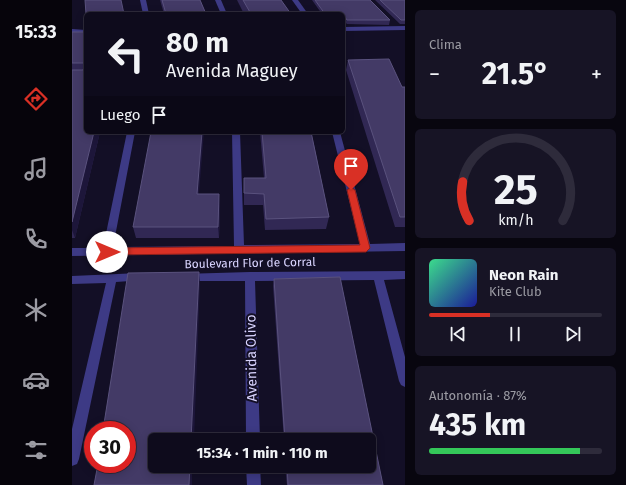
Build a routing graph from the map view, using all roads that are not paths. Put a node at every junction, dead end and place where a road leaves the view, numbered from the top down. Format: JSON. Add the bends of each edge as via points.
{"nodes":[{"id":1,"x":143,"y":0,"type":"edge"},
{"id":2,"x":218,"y":0,"type":"edge"},
{"id":3,"x":295,"y":0,"type":"edge"},
{"id":4,"x":146,"y":12,"type":"edge"},
{"id":5,"x":223,"y":12,"type":"edge"},
{"id":6,"x":304,"y":12,"type":"edge"},
{"id":7,"x":391,"y":22,"type":"edge"},
{"id":8,"x":397,"y":28,"type":"junction"},
{"id":9,"x":405,"y":28,"type":"edge"},
{"id":10,"x":345,"y":30,"type":"edge"},
{"id":11,"x":72,"y":31,"type":"edge"},
{"id":12,"x":84,"y":32,"type":"edge"},
{"id":13,"x":131,"y":134,"type":"edge"},
{"id":14,"x":236,"y":134,"type":"edge"},
{"id":15,"x":337,"y":134,"type":"edge"},
{"id":16,"x":405,"y":247,"type":"edge"},
{"id":17,"x":366,"y":248,"type":"junction"},
{"id":18,"x":239,"y":250,"type":"junction"},
{"id":19,"x":72,"y":252,"type":"edge"},
{"id":20,"x":107,"y":252,"type":"junction"},
{"id":21,"x":378,"y":274,"type":"junction"},
{"id":22,"x":405,"y":275,"type":"edge"},
{"id":23,"x":250,"y":276,"type":"junction"},
{"id":24,"x":150,"y":277,"type":"edge"},
{"id":25,"x":173,"y":277,"type":"edge"},
{"id":26,"x":112,"y":278,"type":"junction"},
{"id":27,"x":72,"y":280,"type":"edge"},
{"id":28,"x":405,"y":381,"type":"edge"},
{"id":29,"x":253,"y":433,"type":"edge"},
{"id":30,"x":72,"y":459,"type":"edge"},
{"id":31,"x":253,"y":473,"type":"edge"},
{"id":32,"x":254,"y":485,"type":"edge"}],
"edges":[{"from":1,"to":4,"type":"street"},
{"from":2,"to":5,"type":"street"},
{"from":3,"to":6,"type":"street"},
{"from":7,"to":8,"type":"street"},
{"from":8,"to":9,"type":"street"},
{"from":8,"to":10,"type":"street"},
{"from":11,"to":12,"type":"street"},
{"from":13,"to":20,"type":"street"},
{"from":14,"to":18,"type":"street"},
{"from":15,"to":17,"type":"street"},
{"from":16,"to":17,"type":"street","name":"Boulevard Flor de Corral"},
{"from":17,"to":18,"type":"street","name":"Boulevard Flor de Corral"},
{"from":18,"to":20,"type":"street","name":"Boulevard Flor de Corral"},
{"from":19,"to":20,"type":"street","name":"Boulevard Flor de Corral"},
{"from":21,"to":22,"type":"street","name":"Boulevard Flor de Corral"},
{"from":21,"to":23,"type":"street","name":"Boulevard Flor de Corral"},
{"from":21,"to":28,"type":"street"},
{"from":23,"to":25,"type":"street","name":"Boulevard Flor de Corral"},
{"from":23,"to":29,"type":"street","name":"Avenida Olivo"},
{"from":24,"to":26,"type":"street"},
{"from":26,"to":27,"type":"street"},
{"from":26,"to":30,"type":"street"},
{"from":31,"to":32,"type":"street"}]}
